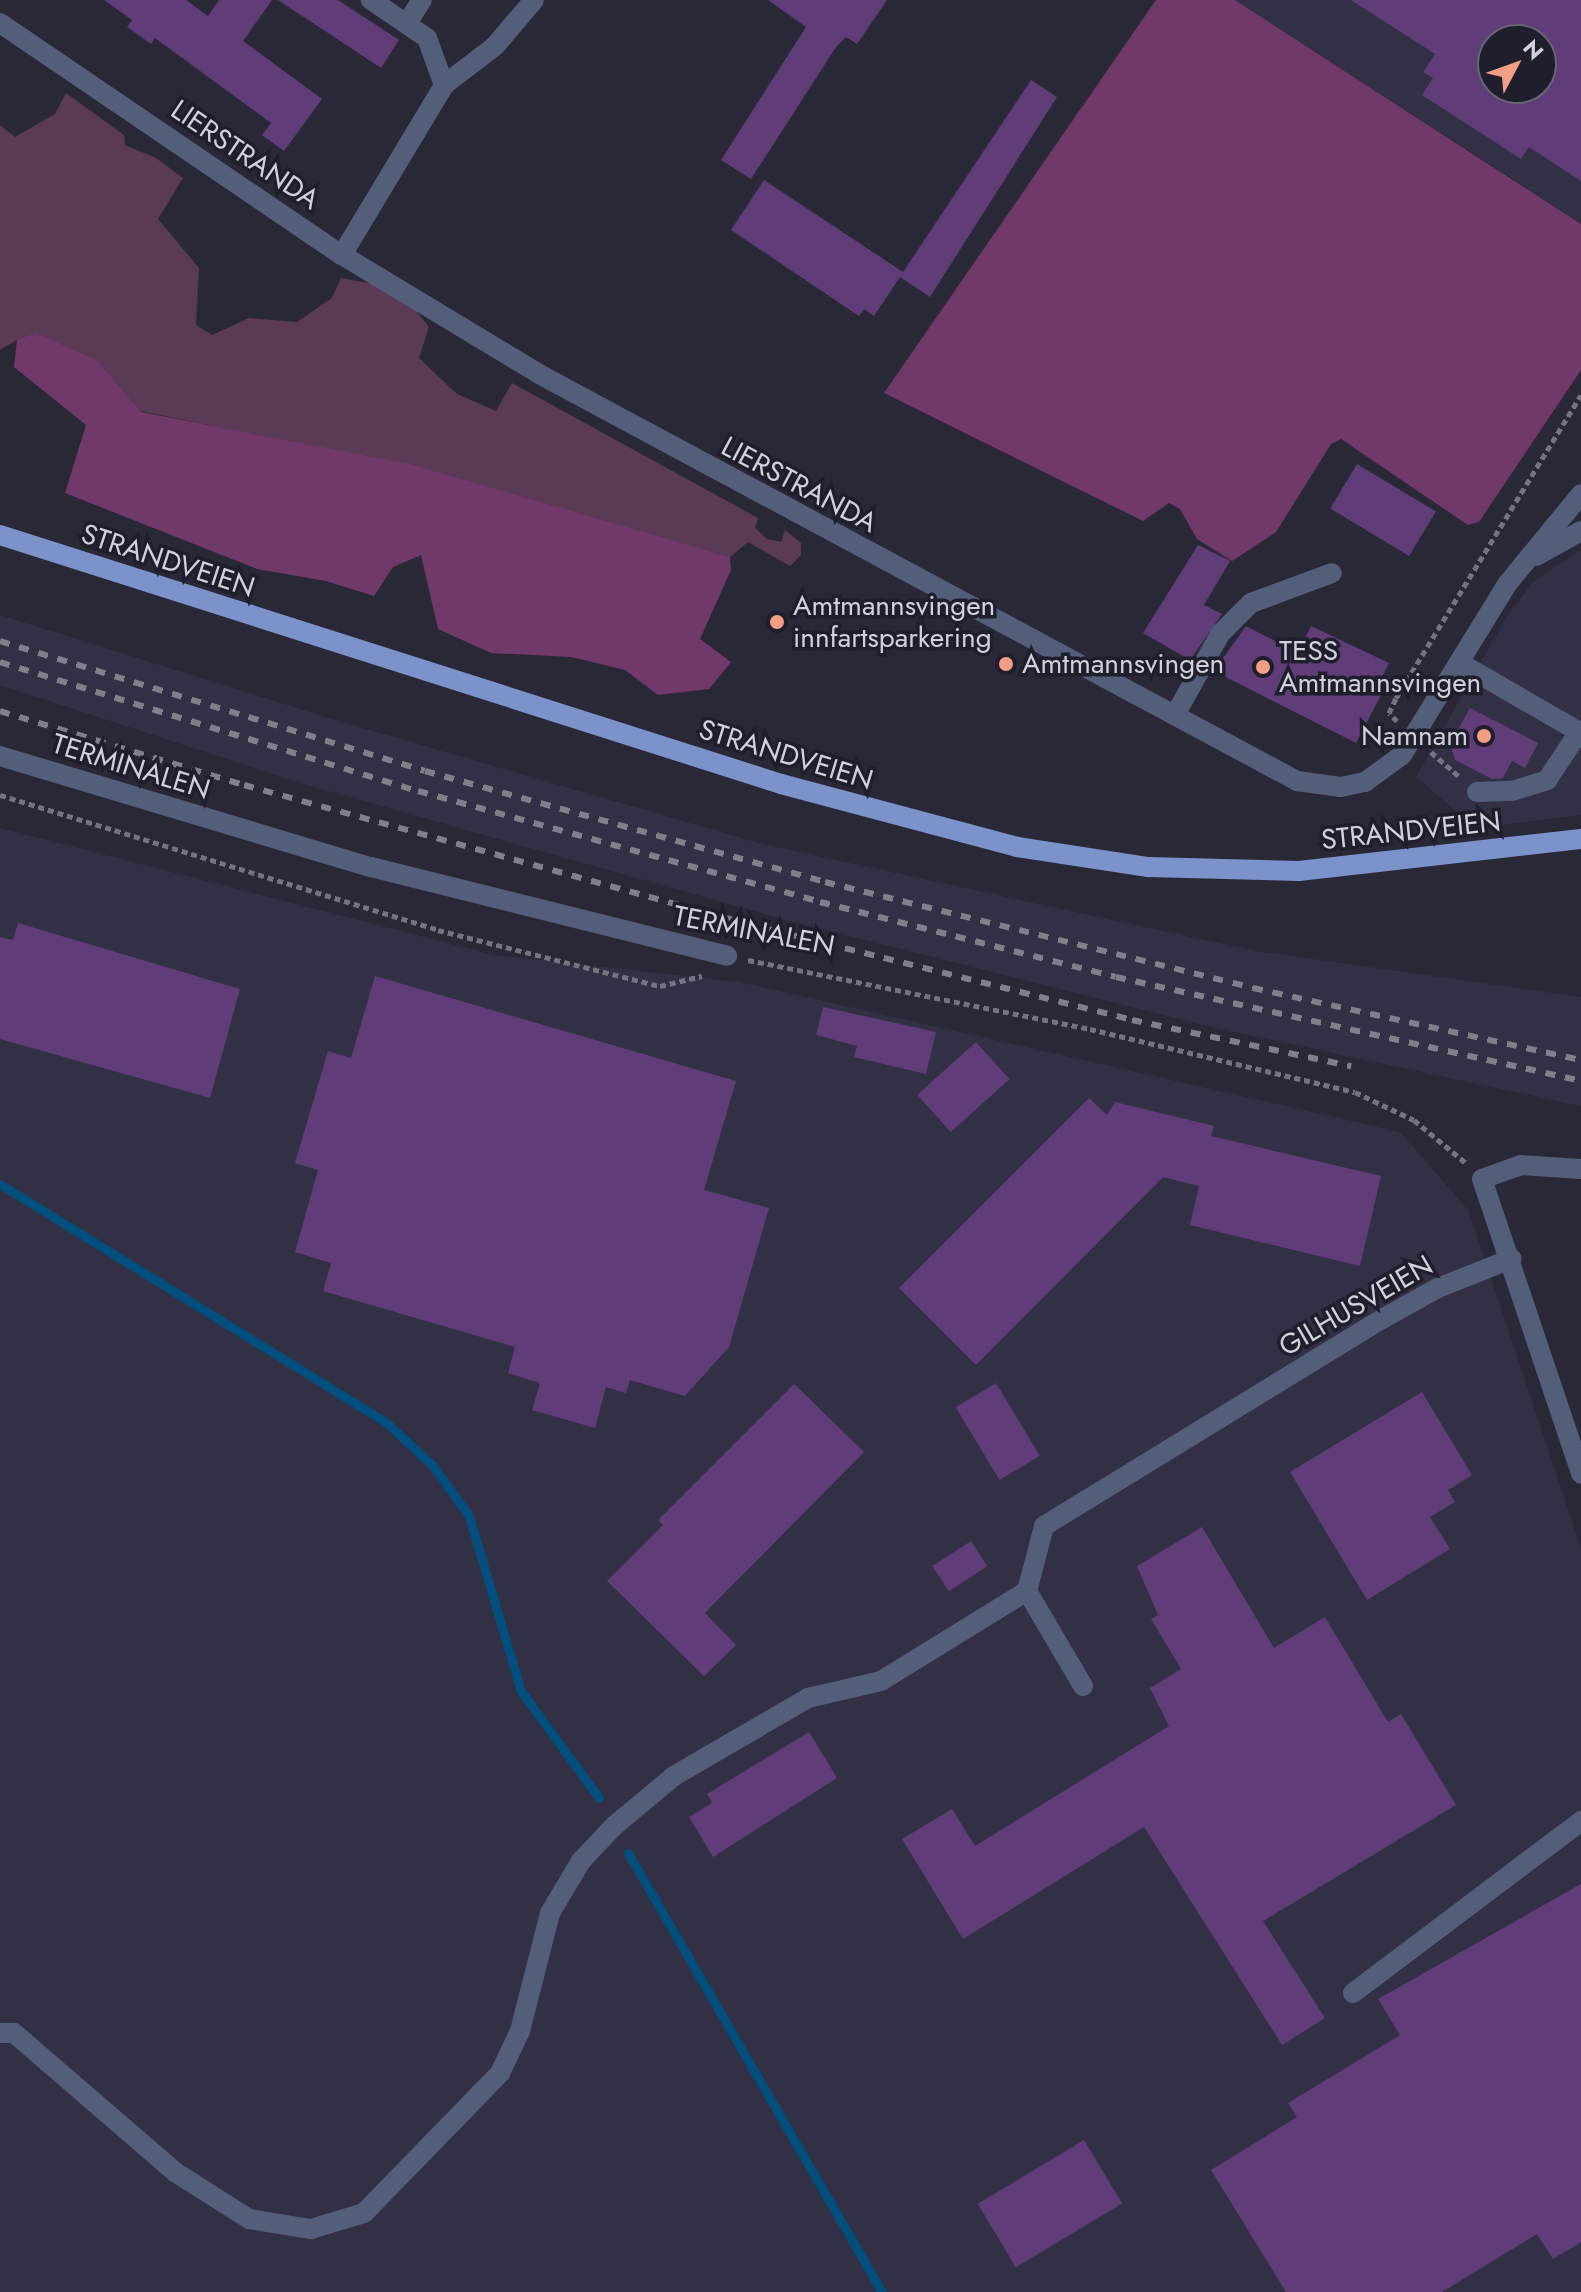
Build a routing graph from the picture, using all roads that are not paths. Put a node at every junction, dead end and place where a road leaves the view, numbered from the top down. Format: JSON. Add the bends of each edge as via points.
{"nodes":[{"id":1,"x":371,"y":0,"type":"edge"},
{"id":2,"x":422,"y":0,"type":"edge"},
{"id":3,"x":534,"y":0,"type":"edge"},
{"id":4,"x":0,"y":23,"type":"edge"},
{"id":5,"x":407,"y":23,"type":"junction"},
{"id":6,"x":444,"y":85,"type":"junction"},
{"id":7,"x":342,"y":255,"type":"junction"},
{"id":8,"x":1581,"y":494,"type":"edge"},
{"id":9,"x":1581,"y":531,"type":"edge"},
{"id":10,"x":0,"y":535,"type":"edge"},
{"id":11,"x":1526,"y":561,"type":"junction"},
{"id":12,"x":1332,"y":573,"type":"dead end"},
{"id":13,"x":1460,"y":663,"type":"junction"},
{"id":14,"x":1175,"y":715,"type":"junction"},
{"id":15,"x":1580,"y":732,"type":"edge"},
{"id":16,"x":0,"y":756,"type":"edge"},
{"id":17,"x":1477,"y":792,"type":"road end"},
{"id":18,"x":1581,"y":839,"type":"edge"},
{"id":19,"x":727,"y":956,"type":"road end"},
{"id":20,"x":1581,"y":1169,"type":"edge"},
{"id":21,"x":1511,"y":1259,"type":"junction"},
{"id":22,"x":1581,"y":1474,"type":"edge"},
{"id":23,"x":1027,"y":1591,"type":"junction"},
{"id":24,"x":1083,"y":1686,"type":"dead end"},
{"id":25,"x":1581,"y":1821,"type":"edge"},
{"id":26,"x":1353,"y":1993,"type":"dead end"},
{"id":27,"x":0,"y":2033,"type":"edge"}],
"edges":[{"from":1,"to":5,"type":"street"},
{"from":2,"to":5,"type":"street"},
{"from":3,"to":6,"type":"street","via":[[495,46]]},
{"from":4,"to":7,"type":"street","name":"LIERSTRANDA"},
{"from":5,"to":6,"type":"street","via":[[427,38]]},
{"from":6,"to":7,"type":"street"},
{"from":7,"to":14,"type":"street","name":"LIERSTRANDA","via":[[683,455]]},
{"from":8,"to":11,"type":"street","name":"LIERSTRANDA"},
{"from":9,"to":11,"type":"street","name":"LIERSTRANDA"},
{"from":10,"to":18,"type":"main road","name":"STRANDVEIEN","via":[[766,779],[1017,847],[1148,867],[1299,871],[1398,864]]},
{"from":11,"to":13,"type":"street","name":"LIERSTRANDA"},
{"from":12,"to":14,"type":"street","via":[[1251,603],[1220,634]]},
{"from":13,"to":14,"type":"street","name":"LIERSTRANDA","via":[[1402,755],[1365,782],[1341,787],[1297,781]]},
{"from":13,"to":15,"type":"street"},
{"from":15,"to":17,"type":"street","via":[[1547,780],[1512,791]]},
{"from":16,"to":19,"type":"street","name":"TERMINALEN","via":[[345,860]]},
{"from":20,"to":21,"type":"street","via":[[1521,1165],[1482,1179]]},
{"from":21,"to":22,"type":"street"},
{"from":21,"to":23,"type":"street","name":"GILHUSVEIEN","via":[[1438,1288],[1044,1526]]},
{"from":23,"to":24,"type":"street"},
{"from":23,"to":27,"type":"street","via":[[881,1681],[808,1698],[674,1776],[614,1826],[581,1861],[550,1913],[520,2031],[500,2073],[364,2213],[311,2229],[249,2219],[175,2172],[14,2033]]},
{"from":25,"to":26,"type":"street"}]}
